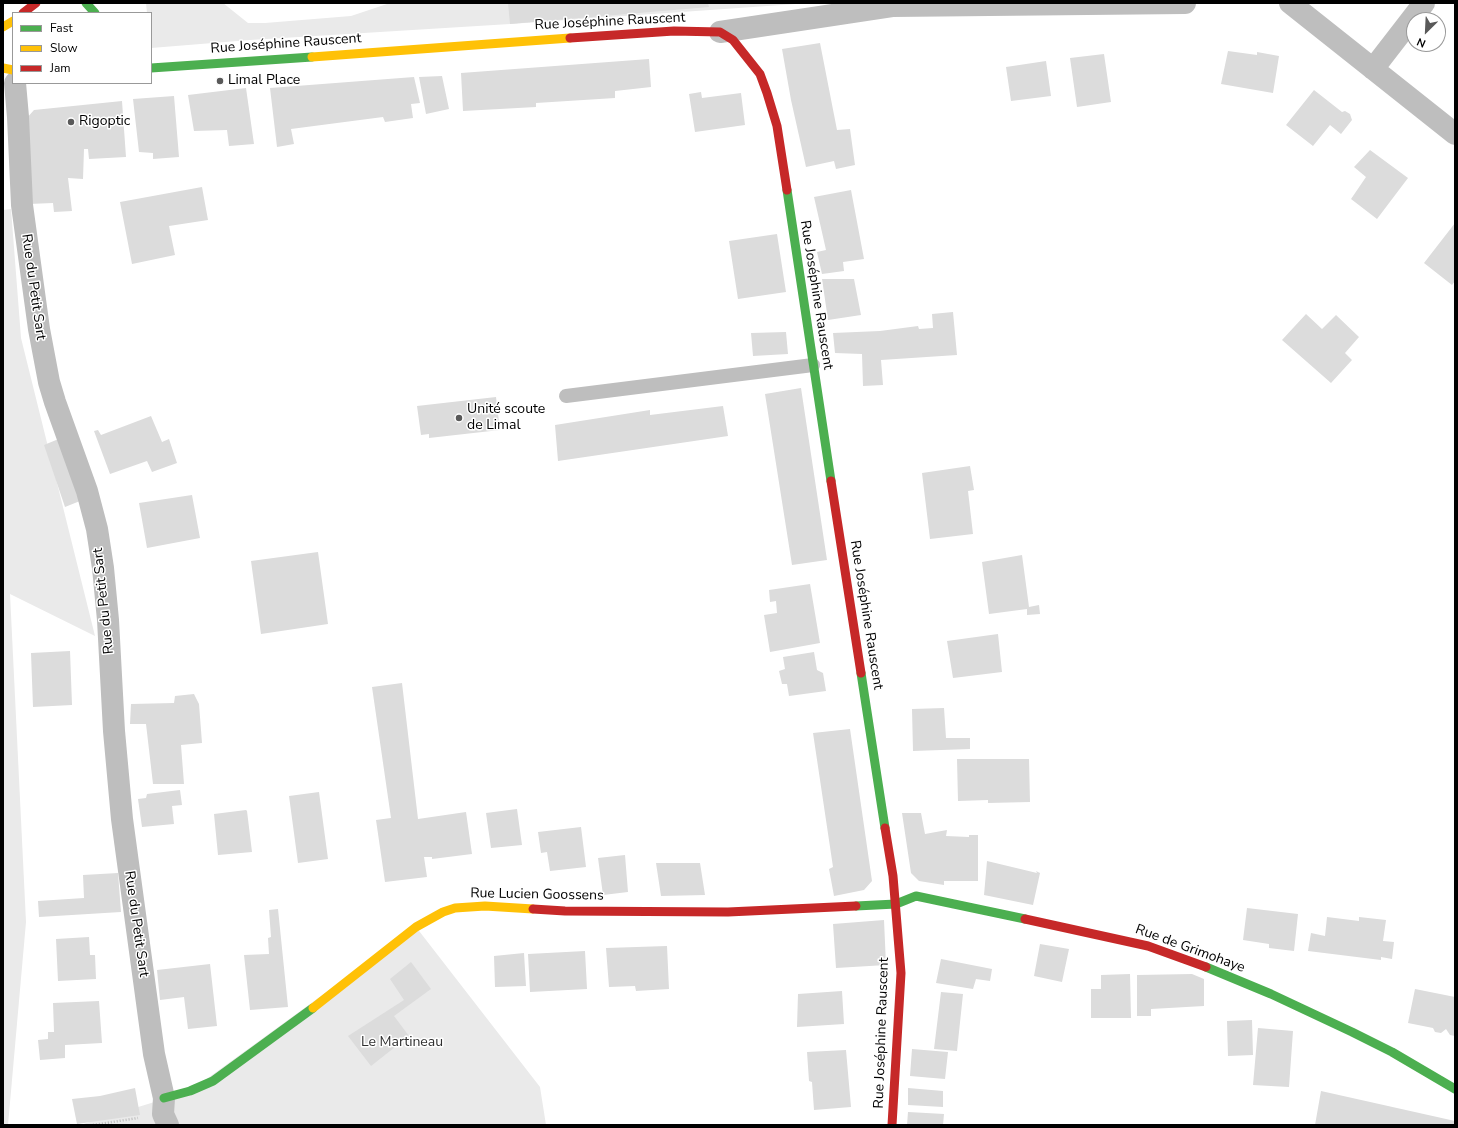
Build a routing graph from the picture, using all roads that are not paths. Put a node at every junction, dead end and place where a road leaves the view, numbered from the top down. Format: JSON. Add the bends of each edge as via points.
{"nodes":[{"id":1,"x":36,"y":3,"type":"edge"},
{"id":2,"x":86,"y":3,"type":"edge"},
{"id":3,"x":1185,"y":3,"type":"edge"},
{"id":4,"x":1290,"y":3,"type":"edge"},
{"id":5,"x":1424,"y":3,"type":"edge"},
{"id":6,"x":25,"y":12,"type":"edge"},
{"id":7,"x":95,"y":12,"type":"edge"},
{"id":8,"x":12,"y":22,"type":"edge"},
{"id":9,"x":3,"y":27,"type":"edge"},
{"id":10,"x":720,"y":32,"type":"junction"},
{"id":11,"x":152,"y":68,"type":"edge"},
{"id":12,"x":1373,"y":69,"type":"junction"},
{"id":13,"x":15,"y":84,"type":"edge"},
{"id":14,"x":1455,"y":134,"type":"edge"},
{"id":15,"x":813,"y":365,"type":"junction"},
{"id":16,"x":566,"y":396,"type":"dead end"},
{"id":17,"x":896,"y":904,"type":"junction"},
{"id":18,"x":1455,"y":1089,"type":"edge"},
{"id":19,"x":165,"y":1112,"type":"edge"},
{"id":20,"x":892,"y":1125,"type":"edge"}],
"edges":[{"from":1,"to":6,"type":"street"},
{"from":2,"to":7,"type":"street"},
{"from":3,"to":10,"type":"street","via":[[892,6]]},
{"from":4,"to":12,"type":"street"},
{"from":5,"to":12,"type":"street"},
{"from":8,"to":9,"type":"street"},
{"from":10,"to":11,"type":"street","name":"Rue Joséphine Rauscent","via":[[674,31]]},
{"from":10,"to":15,"type":"street","name":"Rue Joséphine Rauscent","via":[[733,40],[760,74],[777,126]]},
{"from":12,"to":14,"type":"street"},
{"from":13,"to":19,"type":"street","name":"Rue du Petit Sart","via":[[22,205],[39,329],[49,382],[87,491],[97,529],[103,568],[122,819],[154,1054]]},
{"from":15,"to":16,"type":"lane"},
{"from":15,"to":17,"type":"street","name":"Rue Joséphine Rauscent"},
{"from":17,"to":18,"type":"street","name":"Rue de Grimohaye","via":[[916,896],[1148,946],[1271,994],[1392,1052]]},
{"from":17,"to":19,"type":"street","name":"Rue Lucien Goossens","via":[[728,912],[565,911],[485,906],[455,908],[442,912],[416,928],[213,1081],[190,1091]]},
{"from":17,"to":20,"type":"street","name":"Rue Joséphine Rauscent","via":[[901,973]]}]}
